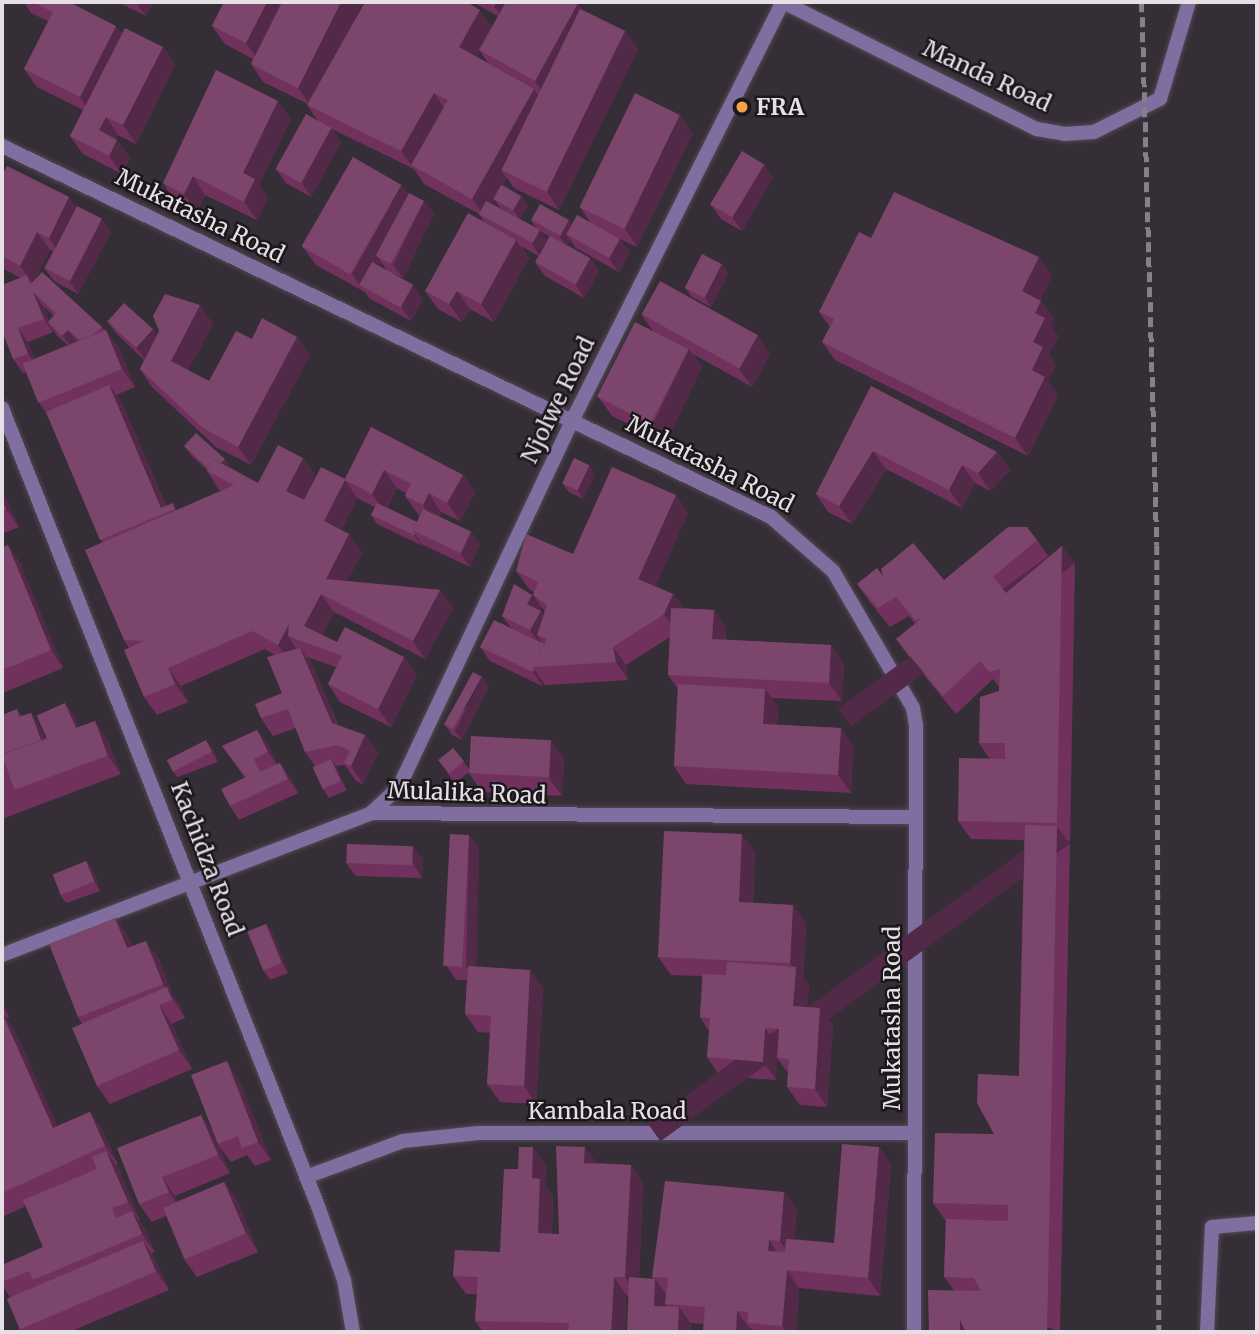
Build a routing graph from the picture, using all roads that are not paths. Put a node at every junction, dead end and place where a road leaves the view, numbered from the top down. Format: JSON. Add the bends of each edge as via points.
{"nodes":[{"id":1,"x":783,"y":2,"type":"edge"},
{"id":2,"x":1189,"y":2,"type":"edge"},
{"id":3,"x":2,"y":146,"type":"edge"},
{"id":4,"x":2,"y":408,"type":"edge"},
{"id":5,"x":572,"y":421,"type":"junction"},
{"id":6,"x":371,"y":813,"type":"junction"},
{"id":7,"x":916,"y":817,"type":"junction"},
{"id":8,"x":193,"y":882,"type":"junction"},
{"id":9,"x":2,"y":955,"type":"edge"},
{"id":10,"x":914,"y":1133,"type":"junction"},
{"id":11,"x":306,"y":1177,"type":"junction"},
{"id":12,"x":1257,"y":1223,"type":"edge"},
{"id":13,"x":353,"y":1332,"type":"edge"},
{"id":14,"x":914,"y":1332,"type":"edge"},
{"id":15,"x":1207,"y":1332,"type":"edge"}],
"edges":[{"from":1,"to":2,"type":"street","name":"Manda Road","via":[[1037,129],[1064,134],[1094,132],[1160,99]]},
{"from":1,"to":5,"type":"street","name":"Njolwe Road"},
{"from":3,"to":5,"type":"street","name":"Mukatasha Road"},
{"from":4,"to":8,"type":"street","name":"Kachidza Road"},
{"from":5,"to":6,"type":"street","name":"Njolwe Road","via":[[400,787]]},
{"from":5,"to":7,"type":"street","name":"Mukatasha Road","via":[[771,517],[820,556],[913,708]]},
{"from":6,"to":7,"type":"street","name":"Mulalika Road"},
{"from":6,"to":8,"type":"street","name":"Mulalika Road"},
{"from":7,"to":10,"type":"street","name":"Mukatasha Road"},
{"from":8,"to":9,"type":"street","name":"Mulalika Road"},
{"from":8,"to":11,"type":"street","name":"Kachidza Road"},
{"from":10,"to":11,"type":"street","name":"Kambala Road","via":[[479,1133],[403,1140]]},
{"from":10,"to":14,"type":"street","name":"Mukatasha Road"},
{"from":11,"to":13,"type":"street","name":"Kachidza Road","via":[[344,1280]]},
{"from":12,"to":15,"type":"street","via":[[1212,1227]]}]}
